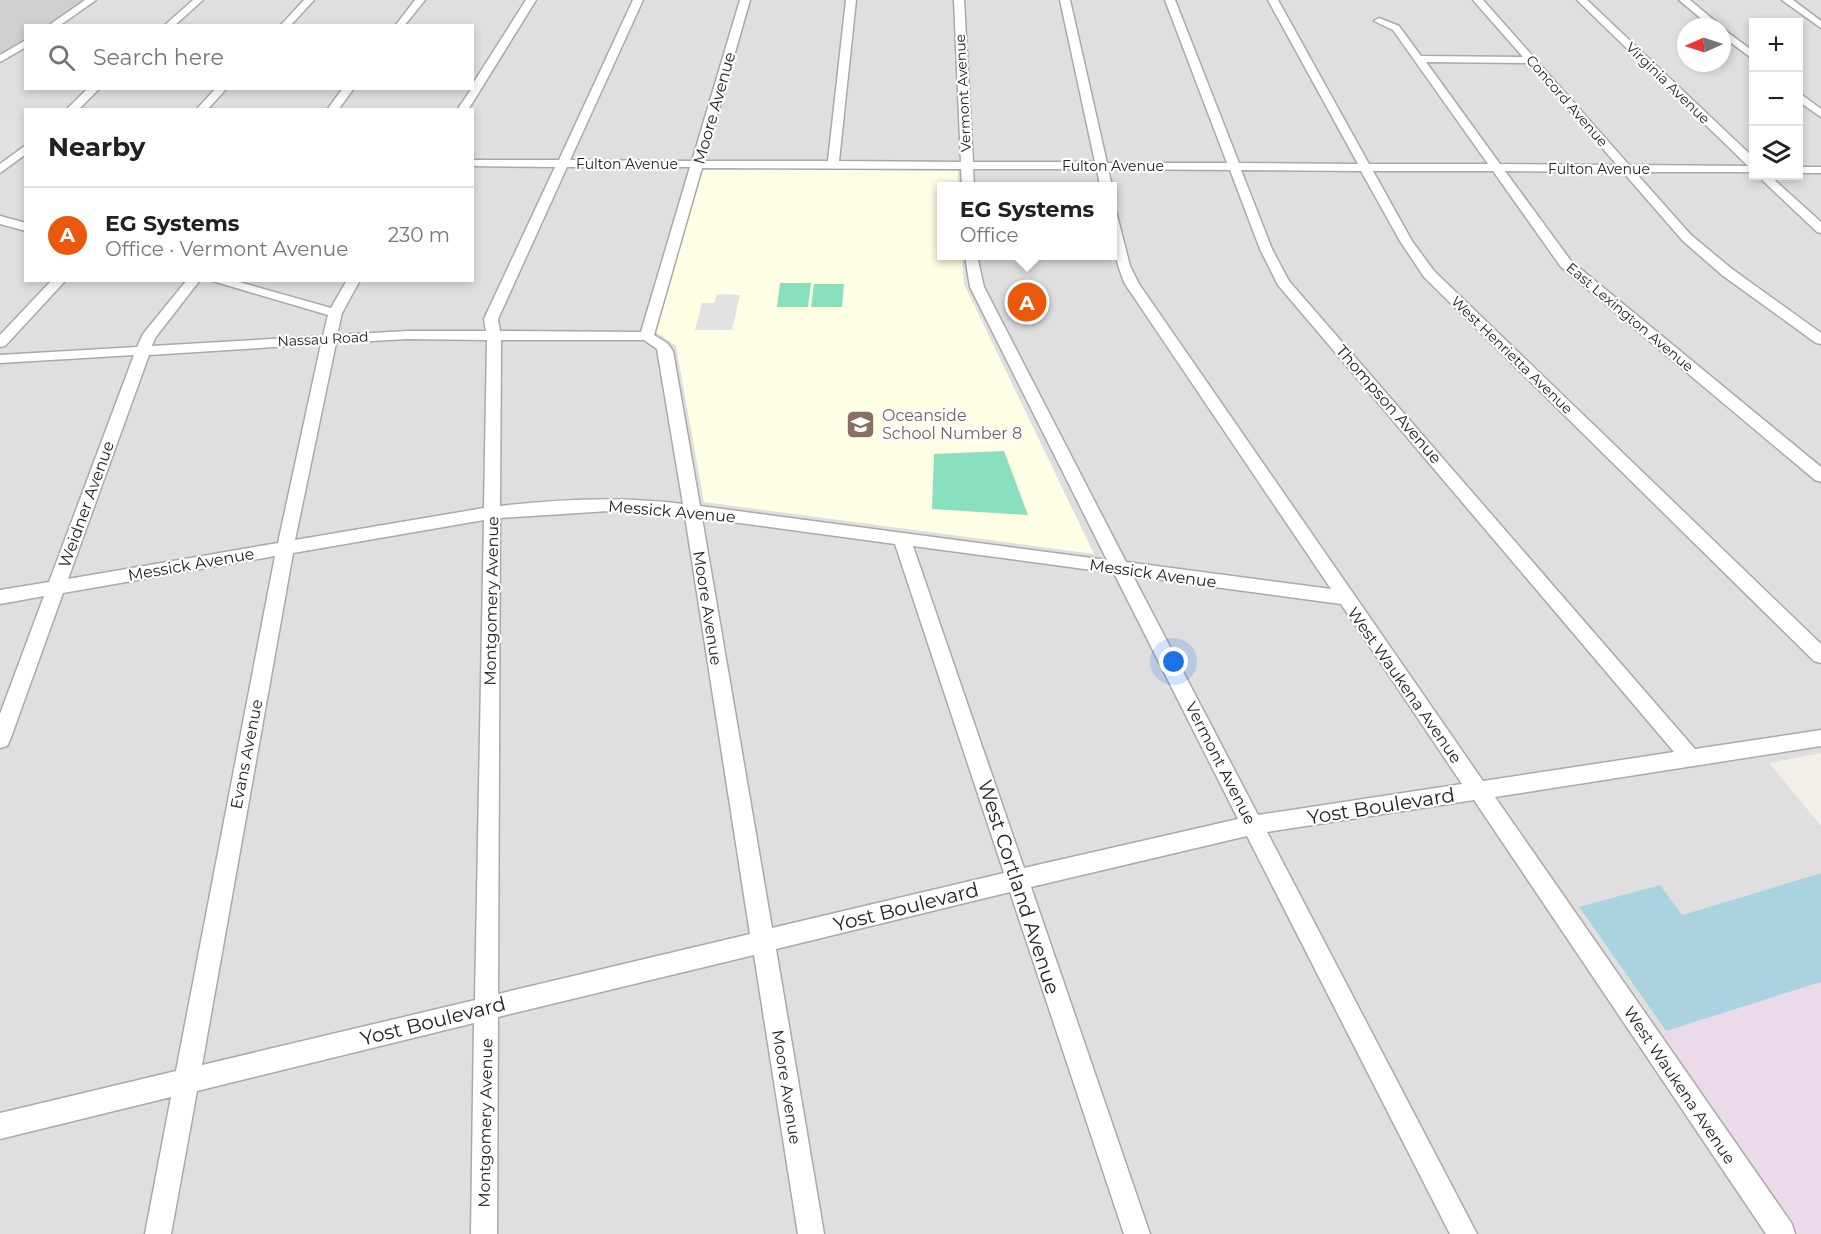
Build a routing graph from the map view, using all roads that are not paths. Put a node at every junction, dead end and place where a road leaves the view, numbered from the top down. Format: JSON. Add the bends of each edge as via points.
{"nodes":[{"id":1,"x":91,"y":0,"type":"edge"},
{"id":2,"x":198,"y":0,"type":"edge"},
{"id":3,"x":309,"y":0,"type":"edge"},
{"id":4,"x":420,"y":0,"type":"edge"},
{"id":5,"x":531,"y":0,"type":"edge"},
{"id":6,"x":638,"y":0,"type":"edge"},
{"id":7,"x":745,"y":0,"type":"edge"},
{"id":8,"x":851,"y":0,"type":"edge"},
{"id":9,"x":959,"y":0,"type":"edge"},
{"id":10,"x":1065,"y":0,"type":"edge"},
{"id":11,"x":1170,"y":0,"type":"edge"},
{"id":12,"x":1273,"y":0,"type":"edge"},
{"id":13,"x":1478,"y":0,"type":"edge"},
{"id":14,"x":1582,"y":0,"type":"edge"},
{"id":15,"x":1684,"y":0,"type":"edge"},
{"id":16,"x":1787,"y":0,"type":"edge"},
{"id":17,"x":1706,"y":18,"type":"edge"},
{"id":18,"x":1379,"y":21,"type":"dead end"},
{"id":19,"x":55,"y":24,"type":"edge"},
{"id":20,"x":170,"y":24,"type":"edge"},
{"id":21,"x":286,"y":24,"type":"edge"},
{"id":22,"x":401,"y":24,"type":"edge"},
{"id":23,"x":1821,"y":25,"type":"edge"},
{"id":24,"x":1731,"y":38,"type":"edge"},
{"id":25,"x":24,"y":44,"type":"edge"},
{"id":26,"x":1749,"y":53,"type":"edge"},
{"id":27,"x":0,"y":60,"type":"edge"},
{"id":28,"x":1419,"y":60,"type":"junction"},
{"id":29,"x":1531,"y":60,"type":"junction"},
{"id":30,"x":93,"y":90,"type":"edge"},
{"id":31,"x":220,"y":90,"type":"edge"},
{"id":32,"x":347,"y":90,"type":"edge"},
{"id":33,"x":1803,"y":99,"type":"edge"},
{"id":34,"x":73,"y":108,"type":"edge"},
{"id":35,"x":203,"y":108,"type":"edge"},
{"id":36,"x":334,"y":108,"type":"edge"},
{"id":37,"x":463,"y":108,"type":"edge"},
{"id":38,"x":1821,"y":114,"type":"edge"},
{"id":39,"x":24,"y":149,"type":"edge"},
{"id":40,"x":6,"y":160,"type":"edge"},
{"id":41,"x":24,"y":161,"type":"edge"},
{"id":42,"x":1749,"y":162,"type":"edge"},
{"id":43,"x":474,"y":163,"type":"edge"},
{"id":44,"x":563,"y":164,"type":"junction"},
{"id":45,"x":698,"y":164,"type":"junction"},
{"id":46,"x":833,"y":165,"type":"junction"},
{"id":47,"x":967,"y":166,"type":"junction"},
{"id":48,"x":1102,"y":166,"type":"junction"},
{"id":49,"x":1235,"y":167,"type":"junction"},
{"id":50,"x":1365,"y":167,"type":"junction"},
{"id":51,"x":1749,"y":167,"type":"edge"},
{"id":52,"x":1496,"y":168,"type":"junction"},
{"id":53,"x":1627,"y":169,"type":"junction"},
{"id":54,"x":0,"y":170,"type":"edge"},
{"id":55,"x":1803,"y":170,"type":"edge"},
{"id":56,"x":1821,"y":170,"type":"edge"},
{"id":57,"x":1768,"y":180,"type":"edge"},
{"id":58,"x":968,"y":182,"type":"edge"},
{"id":59,"x":1105,"y":182,"type":"edge"},
{"id":60,"x":0,"y":220,"type":"edge"},
{"id":61,"x":24,"y":226,"type":"edge"},
{"id":62,"x":1821,"y":229,"type":"edge"},
{"id":63,"x":1117,"y":233,"type":"edge"},
{"id":64,"x":972,"y":260,"type":"edge"},
{"id":65,"x":58,"y":282,"type":"edge"},
{"id":66,"x":192,"y":282,"type":"edge"},
{"id":67,"x":221,"y":282,"type":"edge"},
{"id":68,"x":353,"y":282,"type":"edge"},
{"id":69,"x":335,"y":313,"type":"junction"},
{"id":70,"x":494,"y":336,"type":"junction"},
{"id":71,"x":647,"y":336,"type":"junction"},
{"id":72,"x":330,"y":338,"type":"junction"},
{"id":73,"x":1821,"y":340,"type":"edge"},
{"id":74,"x":0,"y":343,"type":"edge"},
{"id":75,"x":142,"y":350,"type":"junction"},
{"id":76,"x":0,"y":359,"type":"edge"},
{"id":77,"x":1821,"y":476,"type":"edge"},
{"id":78,"x":692,"y":512,"type":"junction"},
{"id":79,"x":492,"y":513,"type":"junction"},
{"id":80,"x":902,"y":539,"type":"junction"},
{"id":81,"x":285,"y":548,"type":"junction"},
{"id":82,"x":1121,"y":568,"type":"junction"},
{"id":83,"x":57,"y":587,"type":"junction"},
{"id":84,"x":0,"y":597,"type":"edge"},
{"id":85,"x":1345,"y":598,"type":"junction"},
{"id":86,"x":1821,"y":656,"type":"edge"},
{"id":87,"x":1821,"y":738,"type":"edge"},
{"id":88,"x":0,"y":740,"type":"edge"},
{"id":89,"x":1691,"y":758,"type":"junction"},
{"id":90,"x":1479,"y":792,"type":"junction"},
{"id":91,"x":1253,"y":825,"type":"junction"},
{"id":92,"x":1017,"y":880,"type":"junction"},
{"id":93,"x":762,"y":942,"type":"junction"},
{"id":94,"x":486,"y":1008,"type":"junction"},
{"id":95,"x":186,"y":1080,"type":"junction"},
{"id":96,"x":0,"y":1126,"type":"edge"},
{"id":97,"x":158,"y":1234,"type":"edge"},
{"id":98,"x":484,"y":1234,"type":"edge"},
{"id":99,"x":811,"y":1234,"type":"edge"},
{"id":100,"x":1137,"y":1234,"type":"edge"},
{"id":101,"x":1464,"y":1234,"type":"edge"},
{"id":102,"x":1782,"y":1234,"type":"edge"}],
"edges":[{"from":1,"to":19,"type":"street"},
{"from":2,"to":20,"type":"street"},
{"from":3,"to":21,"type":"street"},
{"from":4,"to":22,"type":"street"},
{"from":5,"to":37,"type":"street"},
{"from":6,"to":44,"type":"street","name":"Montgomery Avenue"},
{"from":7,"to":45,"type":"street","name":"Moore Avenue"},
{"from":8,"to":46,"type":"street"},
{"from":9,"to":47,"type":"street","name":"Vermont Avenue"},
{"from":10,"to":48,"type":"street"},
{"from":11,"to":49,"type":"street","name":"Thompson Avenue"},
{"from":12,"to":50,"type":"street","name":"West Henrietta Avenue"},
{"from":13,"to":29,"type":"street","name":"Concord Avenue"},
{"from":14,"to":42,"type":"street","name":"Virginia Avenue"},
{"from":15,"to":17,"type":"street"},
{"from":16,"to":23,"type":"street"},
{"from":18,"to":28,"type":"street","name":"East Lexington Avenue","via":[[1396,28]]},
{"from":24,"to":26,"type":"street"},
{"from":25,"to":27,"type":"street"},
{"from":28,"to":29,"type":"street"},
{"from":28,"to":52,"type":"street","name":"East Lexington Avenue"},
{"from":29,"to":53,"type":"street","name":"Concord Avenue"},
{"from":30,"to":34,"type":"street"},
{"from":31,"to":35,"type":"street"},
{"from":32,"to":36,"type":"street"},
{"from":33,"to":38,"type":"street"},
{"from":39,"to":40,"type":"street"},
{"from":40,"to":41,"type":"street"},
{"from":40,"to":54,"type":"street"},
{"from":43,"to":44,"type":"street","name":"Fulton Avenue"},
{"from":44,"to":45,"type":"street","name":"Fulton Avenue"},
{"from":44,"to":70,"type":"street","name":"Montgomery Avenue","via":[[491,319]]},
{"from":45,"to":46,"type":"street","name":"Fulton Avenue"},
{"from":45,"to":71,"type":"street","name":"Moore Avenue"},
{"from":46,"to":47,"type":"street","name":"Fulton Avenue"},
{"from":47,"to":48,"type":"street","name":"Fulton Avenue"},
{"from":47,"to":58,"type":"street","name":"Vermont Avenue"},
{"from":48,"to":49,"type":"street","name":"Fulton Avenue"},
{"from":48,"to":59,"type":"street"},
{"from":49,"to":50,"type":"street","name":"Fulton Avenue"},
{"from":49,"to":89,"type":"street","name":"Thompson Avenue","via":[[1266,249],[1284,282]]},
{"from":50,"to":52,"type":"street","name":"Fulton Avenue"},
{"from":50,"to":86,"type":"street","name":"West Henrietta Avenue","via":[[1429,274]]},
{"from":51,"to":53,"type":"street","name":"Fulton Avenue"},
{"from":52,"to":53,"type":"street","name":"Fulton Avenue"},
{"from":52,"to":77,"type":"street","name":"East Lexington Avenue","via":[[1566,264]]},
{"from":53,"to":73,"type":"street","name":"Concord Avenue","via":[[1707,256]]},
{"from":55,"to":56,"type":"street"},
{"from":57,"to":62,"type":"street"},
{"from":60,"to":61,"type":"street"},
{"from":63,"to":85,"type":"street","name":"West Waukena Avenue","via":[[1132,284]]},
{"from":64,"to":82,"type":"street","name":"Vermont Avenue","via":[[977,287]]},
{"from":65,"to":74,"type":"street"},
{"from":66,"to":75,"type":"street","name":"Weidner Avenue"},
{"from":67,"to":69,"type":"street"},
{"from":68,"to":69,"type":"street","name":"Evans Avenue"},
{"from":69,"to":72,"type":"street","name":"Evans Avenue"},
{"from":70,"to":71,"type":"street","name":"Nassau Road"},
{"from":70,"to":72,"type":"street","name":"Nassau Road"},
{"from":70,"to":79,"type":"street","name":"Montgomery Avenue"},
{"from":71,"to":78,"type":"street","name":"Moore Avenue","via":[[666,351]]},
{"from":72,"to":75,"type":"street","name":"Nassau Road"},
{"from":72,"to":81,"type":"street","name":"Evans Avenue"},
{"from":75,"to":76,"type":"street","name":"Nassau Road"},
{"from":75,"to":83,"type":"street","name":"Weidner Avenue"},
{"from":78,"to":79,"type":"street","name":"Messick Avenue","via":[[593,505]]},
{"from":78,"to":80,"type":"street","name":"Messick Avenue"},
{"from":78,"to":93,"type":"street","name":"Moore Avenue"},
{"from":79,"to":81,"type":"street","name":"Messick Avenue"},
{"from":79,"to":94,"type":"street","name":"Montgomery Avenue"},
{"from":80,"to":82,"type":"street","name":"Messick Avenue"},
{"from":80,"to":92,"type":"street","name":"West Cortland Avenue"},
{"from":81,"to":83,"type":"street","name":"Messick Avenue"},
{"from":81,"to":95,"type":"street","name":"Evans Avenue"},
{"from":82,"to":85,"type":"street","name":"Messick Avenue"},
{"from":82,"to":91,"type":"street","name":"Vermont Avenue"},
{"from":83,"to":84,"type":"street","name":"Messick Avenue"},
{"from":83,"to":88,"type":"street","name":"Weidner Avenue"},
{"from":85,"to":90,"type":"street","name":"West Waukena Avenue"},
{"from":87,"to":89,"type":"street","name":"Yost Boulevard"},
{"from":89,"to":90,"type":"street","name":"Yost Boulevard"},
{"from":90,"to":91,"type":"street","name":"Yost Boulevard"},
{"from":90,"to":102,"type":"street","name":"West Waukena Avenue"},
{"from":91,"to":92,"type":"street","name":"Yost Boulevard"},
{"from":91,"to":101,"type":"street","name":"Vermont Avenue"},
{"from":92,"to":93,"type":"street","name":"Yost Boulevard"},
{"from":92,"to":100,"type":"street","name":"West Cortland Avenue"},
{"from":93,"to":94,"type":"street","name":"Yost Boulevard"},
{"from":93,"to":99,"type":"street","name":"Moore Avenue"},
{"from":94,"to":95,"type":"street","name":"Yost Boulevard"},
{"from":94,"to":98,"type":"street","name":"Montgomery Avenue"},
{"from":95,"to":96,"type":"street","name":"Yost Boulevard"},
{"from":95,"to":97,"type":"street","name":"Evans Avenue"}]}
